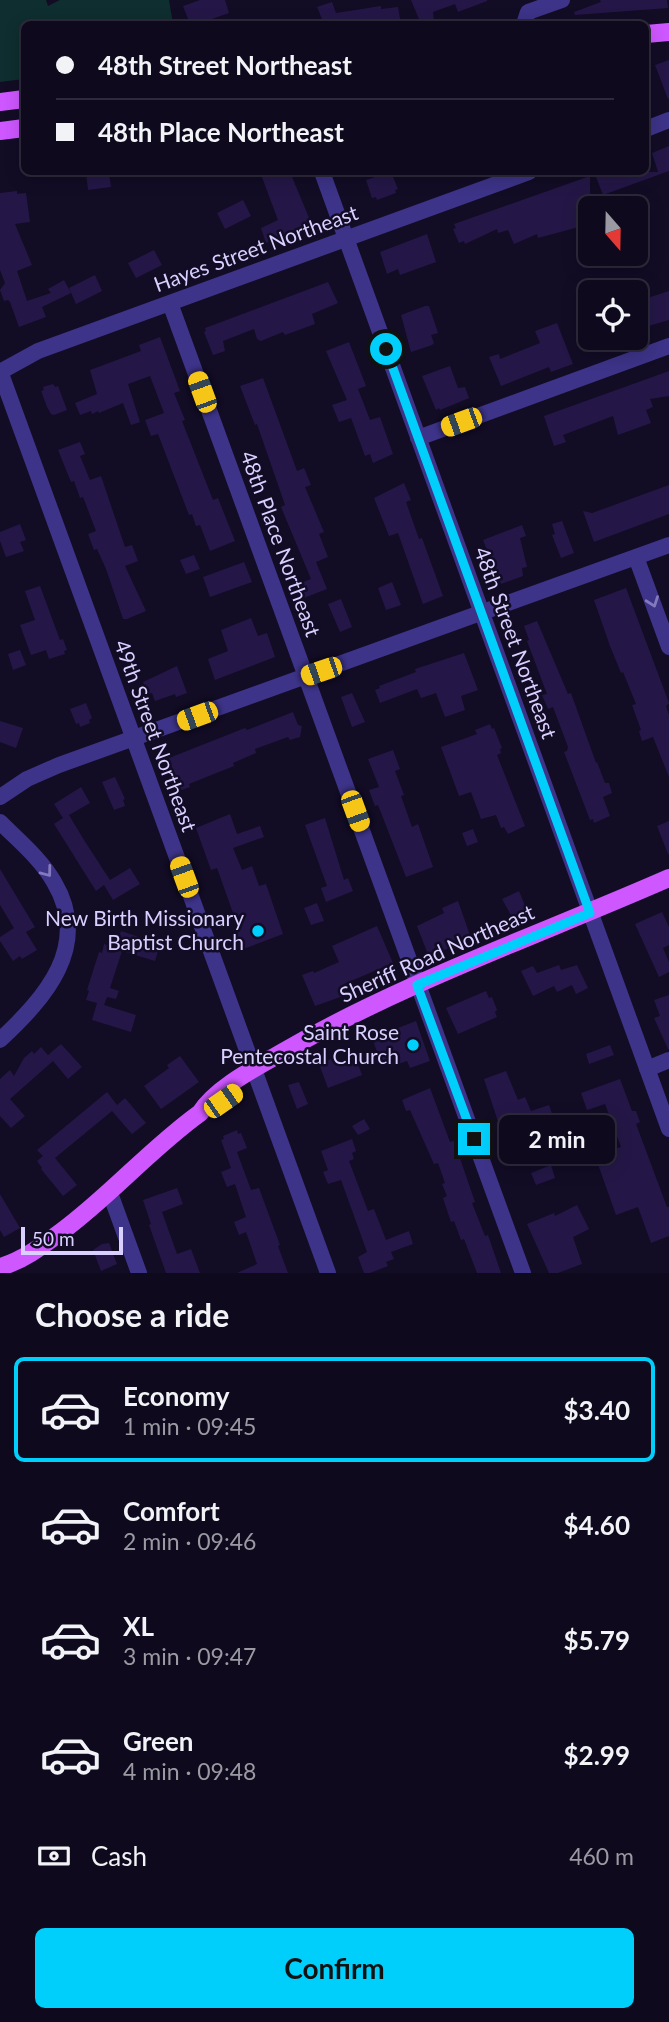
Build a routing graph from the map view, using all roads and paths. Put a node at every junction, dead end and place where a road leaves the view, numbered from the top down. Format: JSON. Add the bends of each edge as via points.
{"nodes":[{"id":1,"x":562,"y":0,"type":"edge"},
{"id":2,"x":525,"y":21,"type":"edge"},
{"id":3,"x":669,"y":32,"type":"edge"},
{"id":4,"x":649,"y":34,"type":"edge"},
{"id":5,"x":21,"y":99,"type":"edge"},
{"id":6,"x":0,"y":102,"type":"edge"},
{"id":7,"x":669,"y":120,"type":"edge"},
{"id":8,"x":21,"y":128,"type":"edge"},
{"id":9,"x":649,"y":128,"type":"edge"},
{"id":10,"x":0,"y":131,"type":"edge"},
{"id":11,"x":323,"y":175,"type":"edge"},
{"id":12,"x":521,"y":175,"type":"edge"},
{"id":13,"x":346,"y":239,"type":"junction"},
{"id":14,"x":170,"y":303,"type":"junction"},
{"id":15,"x":669,"y":346,"type":"edge"},
{"id":16,"x":0,"y":372,"type":"edge"},
{"id":17,"x":418,"y":438,"type":"junction"},
{"id":18,"x":669,"y":545,"type":"edge"},
{"id":19,"x":636,"y":557,"type":"junction"},
{"id":20,"x":482,"y":613,"type":"junction"},
{"id":21,"x":669,"y":646,"type":"edge"},
{"id":22,"x":306,"y":677,"type":"junction"},
{"id":23,"x":134,"y":739,"type":"junction"},
{"id":24,"x":0,"y":797,"type":"edge"},
{"id":25,"x":0,"y":822,"type":"edge"},
{"id":26,"x":669,"y":878,"type":"edge"},
{"id":27,"x":669,"y":887,"type":"edge"},
{"id":28,"x":592,"y":917,"type":"junction"},
{"id":29,"x":420,"y":990,"type":"junction"},
{"id":30,"x":0,"y":1040,"type":"edge"},
{"id":31,"x":669,"y":1060,"type":"edge"},
{"id":32,"x":647,"y":1069,"type":"junction"},
{"id":33,"x":255,"y":1074,"type":"junction"},
{"id":34,"x":669,"y":1129,"type":"edge"},
{"id":35,"x":110,"y":1193,"type":"junction"},
{"id":36,"x":6,"y":1268,"type":"edge"},
{"id":37,"x":139,"y":1273,"type":"edge"},
{"id":38,"x":328,"y":1273,"type":"edge"},
{"id":39,"x":523,"y":1273,"type":"edge"}],
"edges":[{"from":1,"to":2,"type":"street","via":[[528,12]]},
{"from":3,"to":4,"type":"main road"},
{"from":5,"to":6,"type":"main road"},
{"from":7,"to":9,"type":"street"},
{"from":8,"to":10,"type":"main road"},
{"from":11,"to":13,"type":"street","name":"48th Street Northeast"},
{"from":12,"to":13,"type":"street","name":"Hayes Street Northeast"},
{"from":13,"to":14,"type":"street","name":"Hayes Street Northeast"},
{"from":13,"to":17,"type":"street","name":"48th Street Northeast"},
{"from":14,"to":16,"type":"street","name":"Hayes Street Northeast","via":[[38,351]]},
{"from":14,"to":22,"type":"street","name":"48th Place Northeast"},
{"from":15,"to":17,"type":"street"},
{"from":16,"to":23,"type":"street","name":"49th Street Northeast"},
{"from":17,"to":20,"type":"street","name":"48th Street Northeast"},
{"from":18,"to":19,"type":"street"},
{"from":19,"to":20,"type":"street"},
{"from":19,"to":21,"type":"street","one_way":true},
{"from":20,"to":22,"type":"street"},
{"from":20,"to":28,"type":"street","name":"48th Street Northeast"},
{"from":22,"to":23,"type":"street"},
{"from":22,"to":29,"type":"street","name":"48th Place Northeast"},
{"from":23,"to":24,"type":"street","via":[[43,772]]},
{"from":23,"to":33,"type":"street","name":"49th Street Northeast"},
{"from":25,"to":30,"type":"street","one_way":true,"via":[[55,883],[64,902],[68,937],[65,955],[49,987]]},
{"from":26,"to":28,"type":"main road","name":"Sheriff Road Northeast"},
{"from":27,"to":28,"type":"main road","name":"Sheriff Road Northeast"},
{"from":28,"to":29,"type":"main road","name":"Sheriff Road Northeast"},
{"from":28,"to":32,"type":"street","name":"48th Street Northeast"},
{"from":29,"to":33,"type":"main road","name":"Sheriff Road Northeast"},
{"from":29,"to":39,"type":"street","name":"48th Place Northeast"},
{"from":31,"to":32,"type":"street"},
{"from":32,"to":34,"type":"street","name":"48th Street Northeast"},
{"from":33,"to":35,"type":"main road","name":"Sheriff Road Northeast","via":[[209,1111],[187,1122]]},
{"from":33,"to":38,"type":"street","name":"49th Street Northeast"},
{"from":35,"to":36,"type":"main road","name":"Sheriff Road Northeast"},
{"from":35,"to":37,"type":"street"}]}
